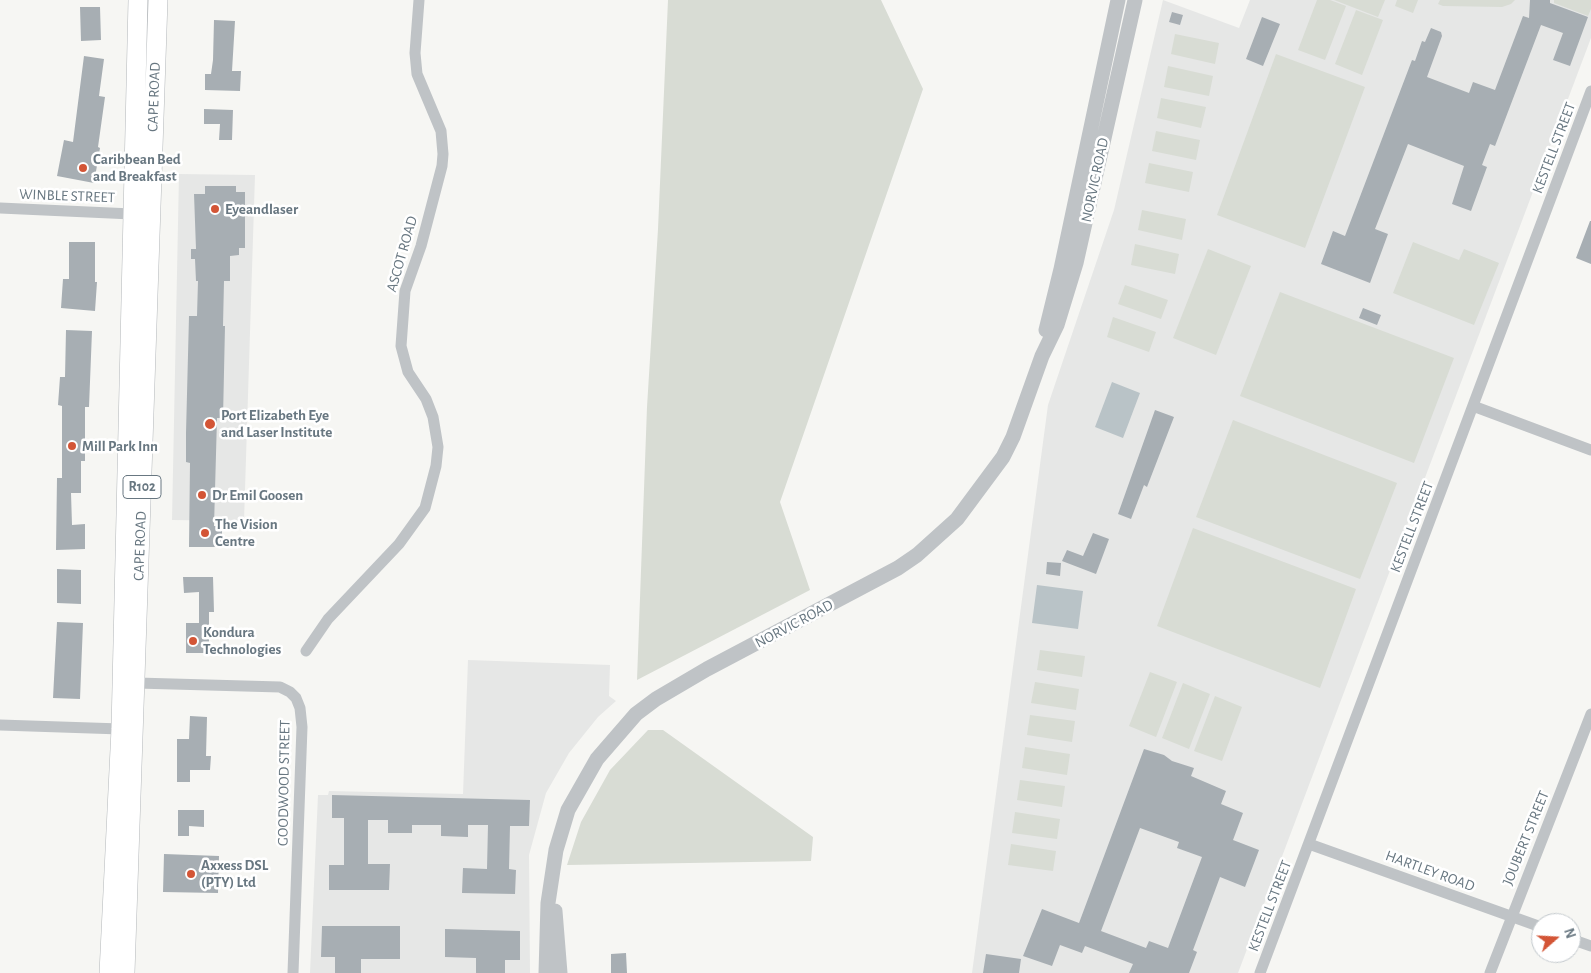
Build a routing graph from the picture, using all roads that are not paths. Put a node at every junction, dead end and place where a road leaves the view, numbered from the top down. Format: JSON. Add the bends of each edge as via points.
{"nodes":[{"id":1,"x":138,"y":0,"type":"edge"},
{"id":2,"x":158,"y":0,"type":"edge"},
{"id":3,"x":419,"y":0,"type":"edge"},
{"id":4,"x":1118,"y":0,"type":"edge"},
{"id":5,"x":1135,"y":0,"type":"edge"},
{"id":6,"x":1591,"y":91,"type":"edge"},
{"id":7,"x":0,"y":208,"type":"edge"},
{"id":8,"x":132,"y":214,"type":"junction"},
{"id":9,"x":1042,"y":356,"type":"junction"},
{"id":10,"x":1473,"y":406,"type":"junction"},
{"id":11,"x":1591,"y":450,"type":"edge"},
{"id":12,"x":306,"y":651,"type":"dead end"},
{"id":13,"x":137,"y":683,"type":"junction"},
{"id":14,"x":1590,"y":718,"type":"edge"},
{"id":15,"x":0,"y":725,"type":"edge"},
{"id":16,"x":120,"y":729,"type":"junction"},
{"id":17,"x":1309,"y":844,"type":"junction"},
{"id":18,"x":551,"y":888,"type":"junction"},
{"id":19,"x":1511,"y":916,"type":"junction"},
{"id":20,"x":1531,"y":923,"type":"edge"},
{"id":21,"x":109,"y":973,"type":"edge"},
{"id":22,"x":125,"y":973,"type":"edge"},
{"id":23,"x":293,"y":973,"type":"edge"},
{"id":24,"x":546,"y":973,"type":"edge"},
{"id":25,"x":560,"y":973,"type":"edge"},
{"id":26,"x":1260,"y":973,"type":"edge"},
{"id":27,"x":1490,"y":973,"type":"edge"}],
"edges":[{"from":1,"to":8,"type":"main road","name":"CAPE ROAD","number":"R102"},
{"from":2,"to":13,"type":"main road","name":"CAPE ROAD","number":"R102"},
{"from":3,"to":12,"type":"street","name":"ASCOT ROAD","via":[[415,54],[417,74],[441,131],[443,154],[421,246],[406,291],[401,346],[408,372],[434,417],[438,447],[436,466],[425,508],[399,544],[328,619]]},
{"from":4,"to":9,"type":"street","name":"NORVIC ROAD"},
{"from":5,"to":9,"type":"street","name":"NORVIC ROAD","via":[[1076,263],[1057,325]]},
{"from":6,"to":10,"type":"street","name":"KESTELL STREET"},
{"from":7,"to":8,"type":"street","name":"WINBLE STREET"},
{"from":8,"to":16,"type":"main road","name":"CAPE ROAD","number":"R102"},
{"from":9,"to":18,"type":"street","name":"NORVIC ROAD","via":[[1030,395],[1003,457],[943,534],[898,568],[706,670],[636,714],[597,759],[568,810],[556,850]]},
{"from":10,"to":11,"type":"street"},
{"from":10,"to":17,"type":"street","name":"KESTELL STREET"},
{"from":13,"to":22,"type":"main road","name":"CAPE ROAD","number":"R102"},
{"from":13,"to":23,"type":"street","name":"GOODWOOD STREET","via":[[280,687],[296,698],[302,726]]},
{"from":14,"to":19,"type":"street","name":"JOUBERT STREET"},
{"from":15,"to":16,"type":"street"},
{"from":16,"to":21,"type":"main road","name":"CAPE ROAD","number":"R102"},
{"from":17,"to":19,"type":"street","name":"HARTLEY ROAD"},
{"from":17,"to":26,"type":"street","name":"KESTELL STREET"},
{"from":18,"to":24,"type":"street","name":"NORVIC ROAD"},
{"from":18,"to":25,"type":"street","name":"NORVIC ROAD"},
{"from":19,"to":20,"type":"street","name":"HARTLEY ROAD"},
{"from":19,"to":27,"type":"street","name":"JOUBERT STREET"}]}
